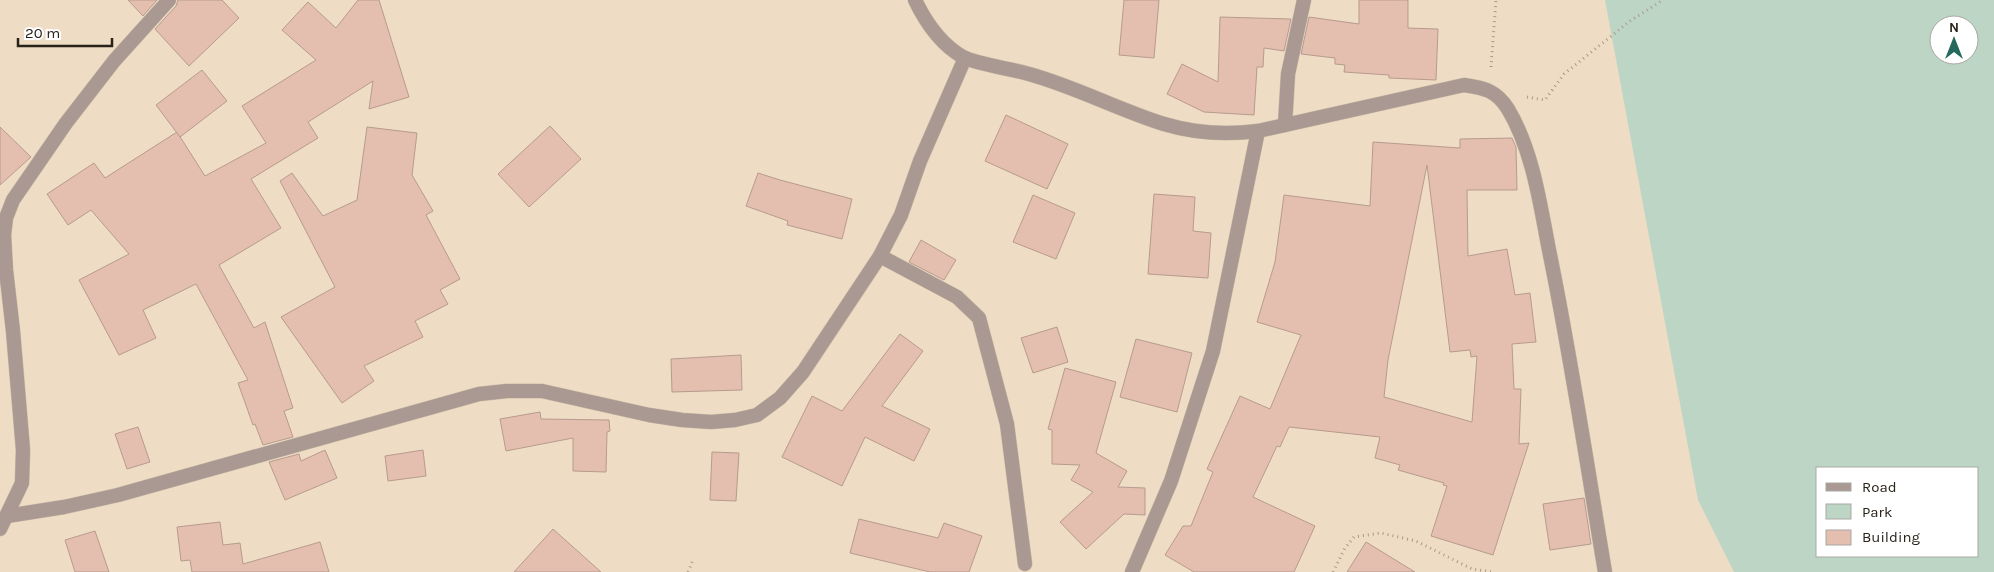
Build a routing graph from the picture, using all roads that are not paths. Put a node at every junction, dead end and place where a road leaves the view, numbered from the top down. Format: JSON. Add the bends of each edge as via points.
{"nodes":[{"id":1,"x":169,"y":0,"type":"edge"},
{"id":2,"x":914,"y":0,"type":"edge"},
{"id":3,"x":1304,"y":0,"type":"edge"},
{"id":4,"x":965,"y":58,"type":"junction"},
{"id":5,"x":1285,"y":125,"type":"junction"},
{"id":6,"x":1258,"y":131,"type":"junction"},
{"id":7,"x":2,"y":233,"type":"edge"},
{"id":8,"x":880,"y":256,"type":"junction"},
{"id":9,"x":7,"y":516,"type":"junction"},
{"id":10,"x":0,"y":529,"type":"edge"},
{"id":11,"x":1025,"y":564,"type":"dead end"},
{"id":12,"x":1132,"y":572,"type":"edge"},
{"id":13,"x":1605,"y":572,"type":"edge"}],
"edges":[{"from":1,"to":7,"type":"street","via":[[114,61],[66,123],[13,200]]},
{"from":2,"to":4,"type":"street","via":[[922,16],[944,43]]},
{"from":3,"to":5,"type":"street","via":[[1288,74]]},
{"from":4,"to":6,"type":"street","via":[[1069,87],[1165,124],[1234,134]]},
{"from":4,"to":8,"type":"street","via":[[920,161],[901,215]]},
{"from":5,"to":6,"type":"street"},
{"from":5,"to":13,"type":"street","via":[[1464,85],[1489,89],[1507,108],[1523,140],[1539,200],[1562,313]]},
{"from":6,"to":12,"type":"street","via":[[1214,351],[1171,481]]},
{"from":7,"to":9,"type":"street","via":[[23,450],[22,483]]},
{"from":8,"to":9,"type":"street","via":[[803,372],[780,398],[756,415],[735,420],[692,421],[649,415],[542,391],[507,390],[479,394],[118,495]]},
{"from":8,"to":11,"type":"street","via":[[958,297],[979,318],[1007,424]]},
{"from":9,"to":10,"type":"street"}]}
